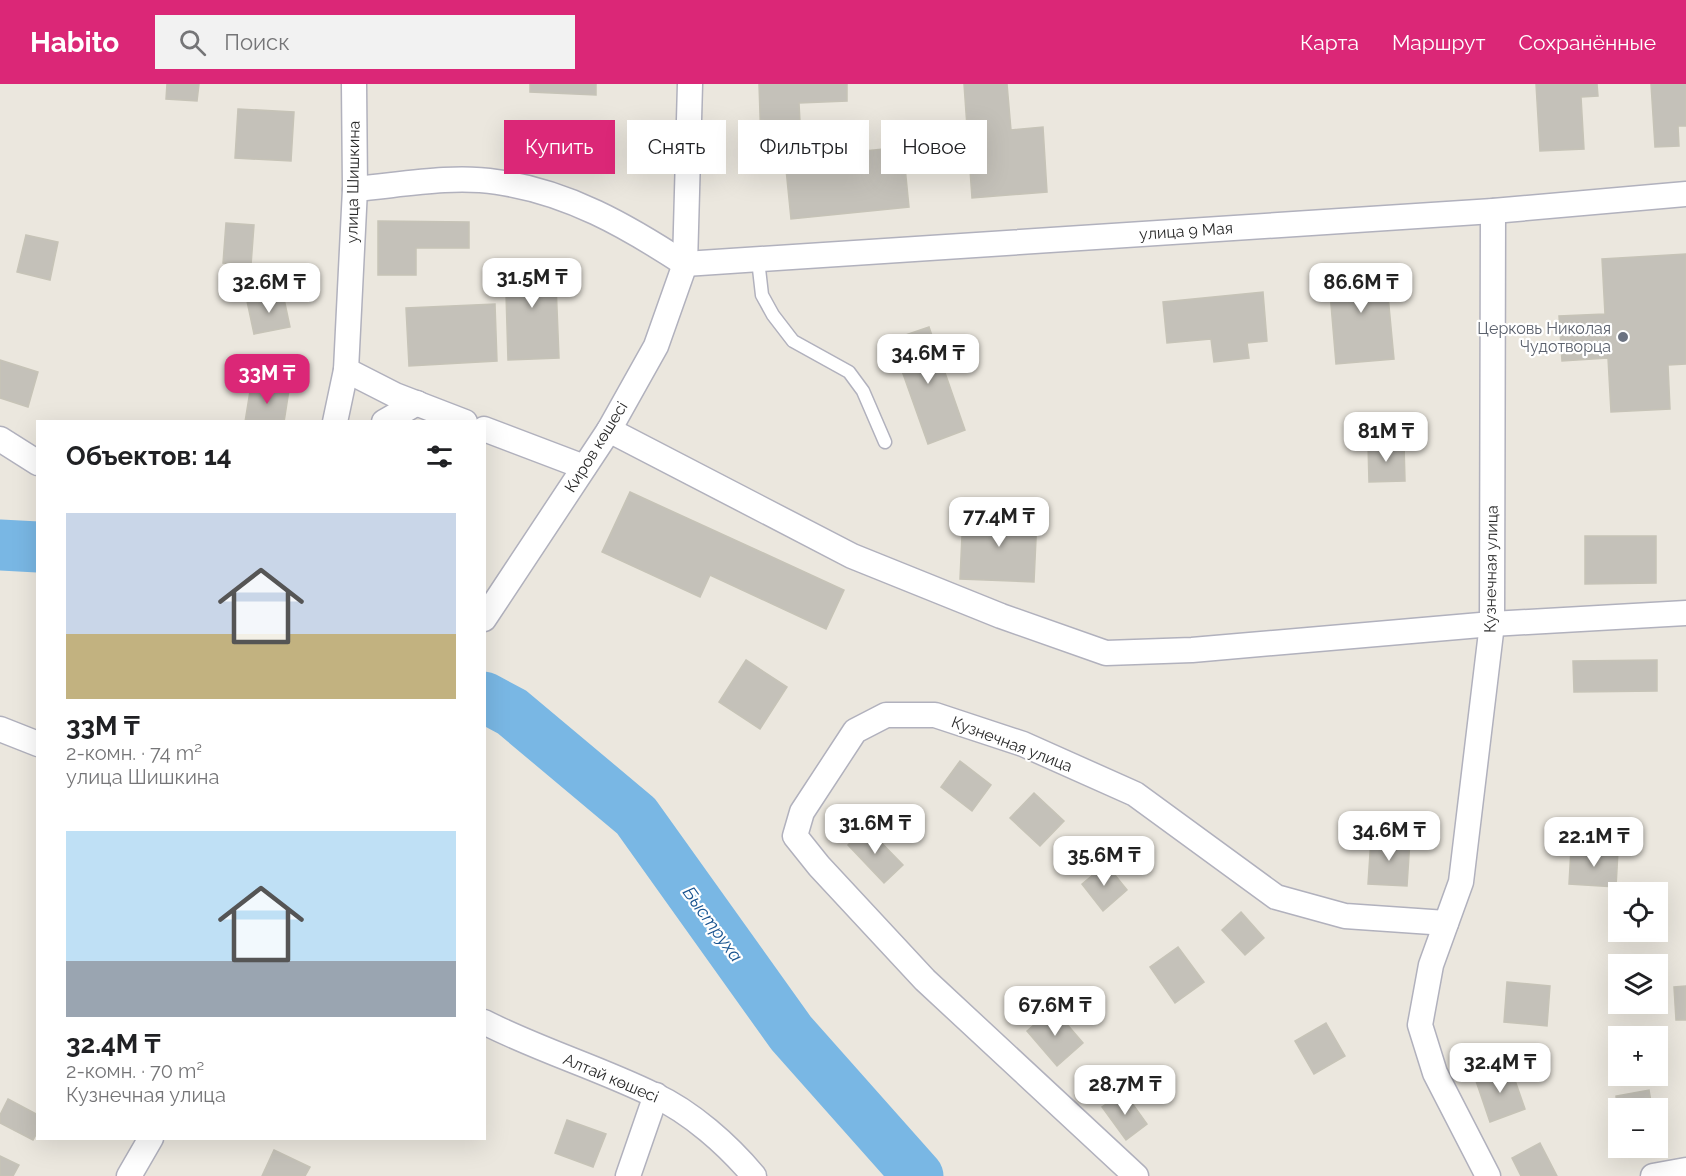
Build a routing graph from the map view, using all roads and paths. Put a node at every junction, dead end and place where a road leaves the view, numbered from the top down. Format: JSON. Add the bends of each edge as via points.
{"nodes":[{"id":1,"x":354,"y":84,"type":"edge"},
{"id":2,"x":690,"y":84,"type":"edge"},
{"id":3,"x":355,"y":189,"type":"junction"},
{"id":4,"x":1686,"y":194,"type":"edge"},
{"id":5,"x":1493,"y":211,"type":"junction"},
{"id":6,"x":758,"y":260,"type":"junction"},
{"id":7,"x":685,"y":264,"type":"junction"},
{"id":8,"x":346,"y":370,"type":"junction"},
{"id":9,"x":417,"y":403,"type":"junction"},
{"id":10,"x":335,"y":420,"type":"edge"},
{"id":11,"x":387,"y":420,"type":"edge"},
{"id":12,"x":460,"y":420,"type":"edge"},
{"id":13,"x":486,"y":430,"type":"edge"},
{"id":14,"x":609,"y":430,"type":"junction"},
{"id":15,"x":0,"y":439,"type":"edge"},
{"id":16,"x":885,"y":442,"type":"dead end"},
{"id":17,"x":36,"y":462,"type":"edge"},
{"id":18,"x":584,"y":467,"type":"junction"},
{"id":19,"x":1686,"y":613,"type":"edge"},
{"id":20,"x":486,"y":616,"type":"edge"},
{"id":21,"x":1492,"y":624,"type":"junction"},
{"id":22,"x":0,"y":729,"type":"edge"},
{"id":23,"x":36,"y":743,"type":"edge"},
{"id":24,"x":1446,"y":923,"type":"junction"},
{"id":25,"x":486,"y":1023,"type":"edge"},
{"id":26,"x":656,"y":1095,"type":"junction"},
{"id":27,"x":150,"y":1140,"type":"edge"},
{"id":28,"x":1686,"y":1170,"type":"edge"},
{"id":29,"x":129,"y":1176,"type":"edge"},
{"id":30,"x":628,"y":1176,"type":"edge"},
{"id":31,"x":754,"y":1176,"type":"edge"},
{"id":32,"x":1136,"y":1176,"type":"edge"},
{"id":33,"x":1488,"y":1176,"type":"edge"},
{"id":34,"x":1653,"y":1176,"type":"edge"}],
"edges":[{"from":1,"to":3,"type":"street","name":"улица Шишкина"},
{"from":2,"to":7,"type":"street","name":"Киров көшесі"},
{"from":3,"to":7,"type":"street","via":[[447,180],[496,182],[547,191],[592,208]]},
{"from":3,"to":8,"type":"street","name":"улица Шишкина"},
{"from":4,"to":5,"type":"street","name":"улица 9 Мая"},
{"from":5,"to":6,"type":"street","name":"улица 9 Мая"},
{"from":5,"to":21,"type":"street","name":"Кузнечная улица"},
{"from":6,"to":7,"type":"street","name":"улица 9 Мая"},
{"from":6,"to":16,"type":"lane","via":[[762,295],[773,315],[793,341],[849,372],[863,391]]},
{"from":7,"to":14,"type":"street","name":"Киров көшесі","via":[[656,346]]},
{"from":8,"to":9,"type":"street"},
{"from":8,"to":10,"type":"street","name":"улица Шишкина"},
{"from":9,"to":11,"type":"street"},
{"from":9,"to":12,"type":"street"},
{"from":13,"to":18,"type":"street"},
{"from":14,"to":18,"type":"street","name":"Киров көшесі"},
{"from":14,"to":21,"type":"street","via":[[852,556],[1106,653],[1192,650]]},
{"from":15,"to":17,"type":"street"},
{"from":18,"to":20,"type":"street","name":"Киров көшесі"},
{"from":19,"to":21,"type":"street"},
{"from":21,"to":24,"type":"street","name":"Кузнечная улица","via":[[1461,882]]},
{"from":22,"to":23,"type":"street"},
{"from":24,"to":32,"type":"street","name":"Кузнечная улица","via":[[1345,916],[1276,897],[1135,794],[1023,744],[934,715],[886,715],[855,731],[802,812],[795,836],[925,980]]},
{"from":24,"to":33,"type":"street","name":"Кузнечная улица","via":[[1431,965],[1420,1025],[1435,1073]]},
{"from":25,"to":26,"type":"street","name":"Алтай көшесі"},
{"from":26,"to":30,"type":"street"},
{"from":26,"to":31,"type":"street","name":"Алтай көшесі","via":[[694,1121]]},
{"from":27,"to":29,"type":"street"},
{"from":28,"to":34,"type":"street"}]}
